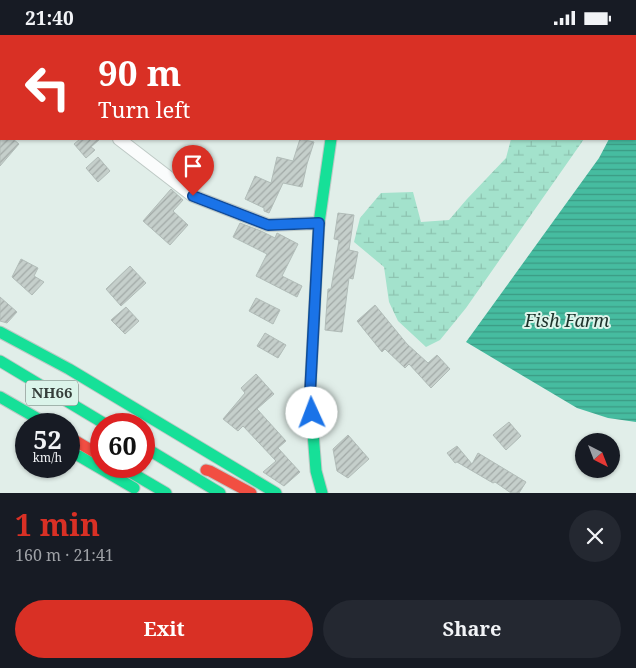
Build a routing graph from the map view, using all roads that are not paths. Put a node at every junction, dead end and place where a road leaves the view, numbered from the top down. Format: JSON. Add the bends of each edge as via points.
{"nodes":[{"id":1,"x":120,"y":140,"type":"edge"},
{"id":2,"x":331,"y":140,"type":"edge"},
{"id":3,"x":319,"y":223,"type":"junction"},
{"id":4,"x":0,"y":332,"type":"edge"},
{"id":5,"x":0,"y":361,"type":"edge"},
{"id":6,"x":0,"y":397,"type":"edge"},
{"id":7,"x":0,"y":409,"type":"edge"},
{"id":8,"x":27,"y":413,"type":"edge"},
{"id":9,"x":90,"y":416,"type":"edge"},
{"id":10,"x":15,"y":418,"type":"edge"},
{"id":11,"x":155,"y":454,"type":"edge"},
{"id":12,"x":80,"y":456,"type":"edge"},
{"id":13,"x":172,"y":464,"type":"junction"},
{"id":14,"x":140,"y":478,"type":"edge"},
{"id":15,"x":143,"y":493,"type":"edge"},
{"id":16,"x":166,"y":493,"type":"edge"},
{"id":17,"x":220,"y":493,"type":"edge"},
{"id":18,"x":251,"y":493,"type":"edge"},
{"id":19,"x":276,"y":493,"type":"edge"},
{"id":20,"x":322,"y":493,"type":"edge"}],
"edges":[{"from":1,"to":3,"type":"street","via":[[193,196],[268,225]]},
{"from":2,"to":3,"type":"main road"},
{"from":3,"to":20,"type":"main road","via":[[310,394],[316,471]]},
{"from":4,"to":19,"type":"main road","via":[[69,369]]},
{"from":5,"to":9,"type":"main road","number":"NH66"},
{"from":6,"to":8,"type":"main road","number":"NH66"},
{"from":7,"to":10,"type":"main road"},
{"from":11,"to":13,"type":"main road"},
{"from":12,"to":15,"type":"main road"},
{"from":13,"to":17,"type":"main road"},
{"from":13,"to":18,"type":"main road","via":[[210,471]]},
{"from":14,"to":16,"type":"main road"}]}
